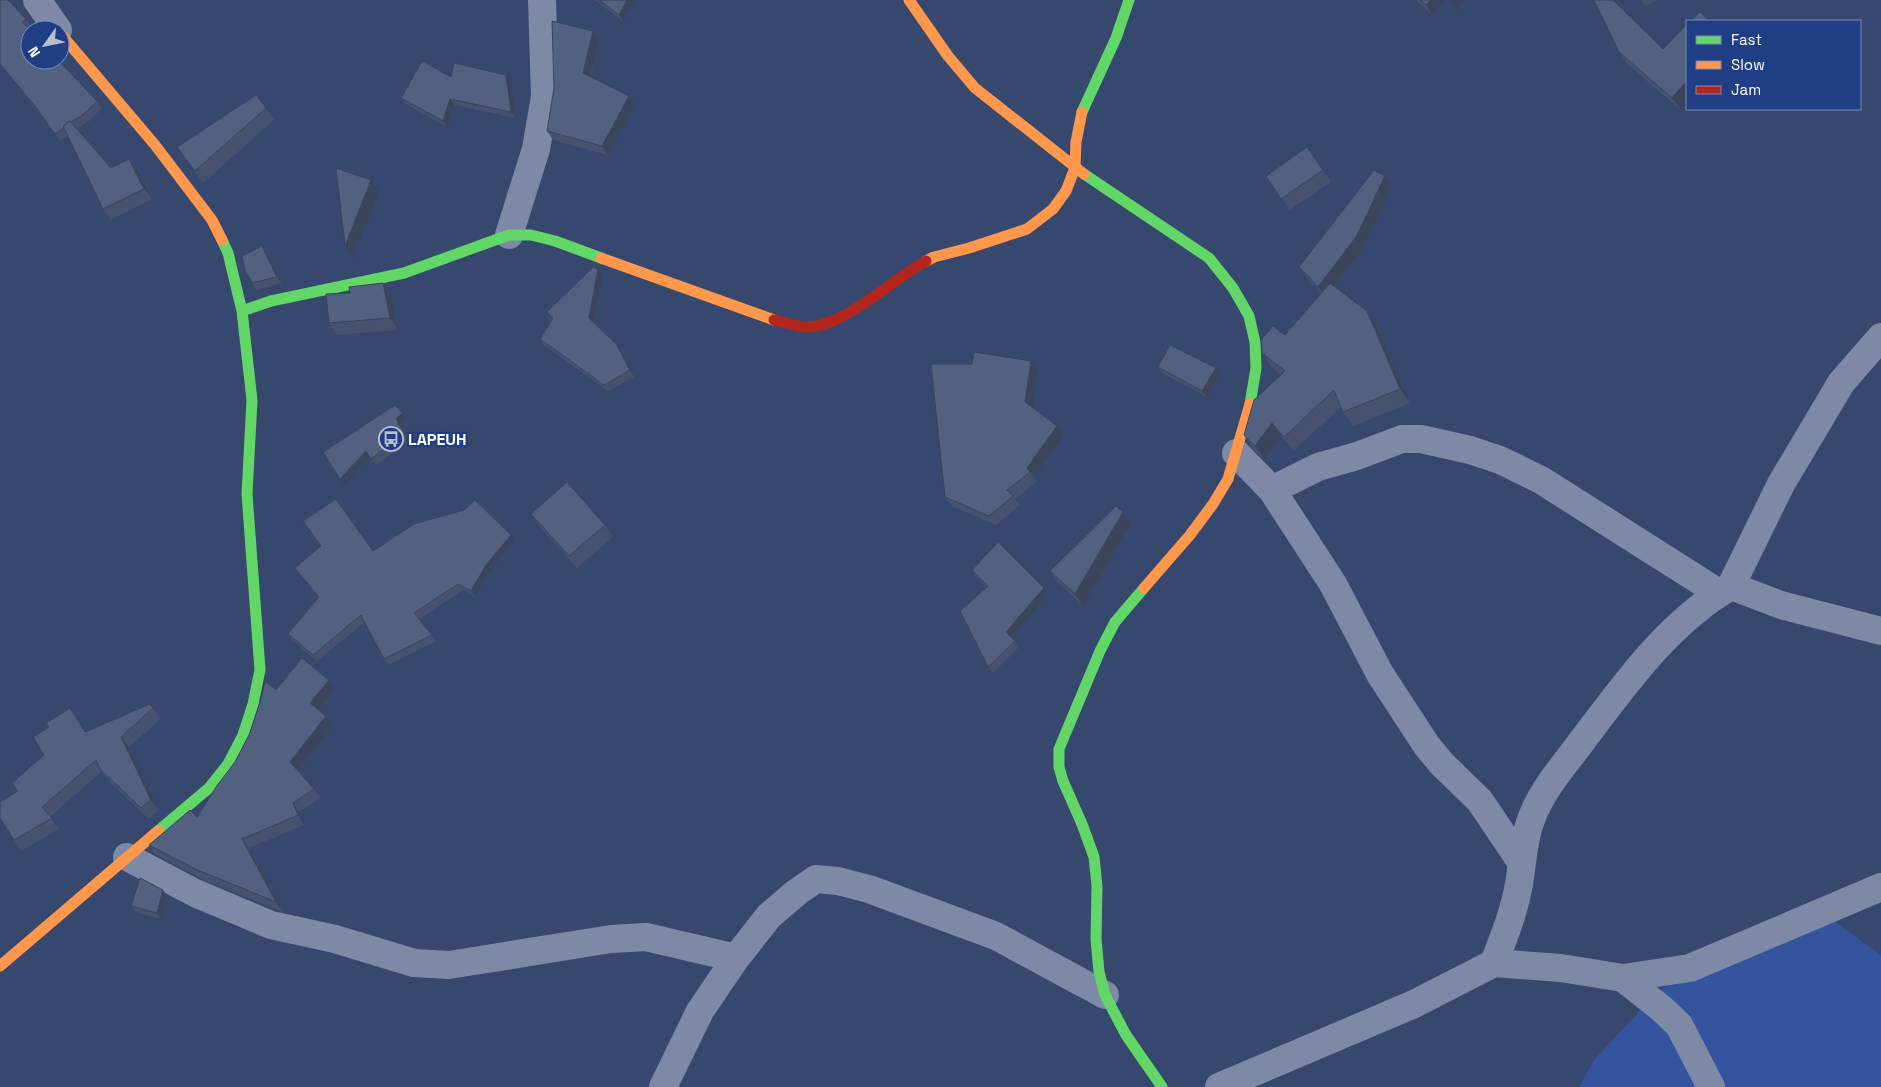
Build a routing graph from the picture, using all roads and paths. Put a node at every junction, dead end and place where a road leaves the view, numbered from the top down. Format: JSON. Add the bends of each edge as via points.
{"nodes":[{"id":1,"x":37,"y":0,"type":"edge"},
{"id":2,"x":542,"y":0,"type":"edge"},
{"id":3,"x":909,"y":0,"type":"edge"},
{"id":4,"x":1129,"y":0,"type":"edge"},
{"id":5,"x":51,"y":20,"type":"edge"},
{"id":6,"x":70,"y":45,"type":"edge"},
{"id":7,"x":1075,"y":168,"type":"junction"},
{"id":8,"x":508,"y":235,"type":"junction"},
{"id":9,"x":242,"y":311,"type":"junction"},
{"id":10,"x":1881,"y":337,"type":"edge"},
{"id":11,"x":1236,"y":453,"type":"junction"},
{"id":12,"x":1272,"y":490,"type":"junction"},
{"id":13,"x":1725,"y":590,"type":"junction"},
{"id":14,"x":1881,"y":631,"type":"edge"},
{"id":15,"x":127,"y":857,"type":"junction"},
{"id":16,"x":1521,"y":862,"type":"junction"},
{"id":17,"x":1881,"y":887,"type":"edge"},
{"id":18,"x":736,"y":958,"type":"junction"},
{"id":19,"x":1494,"y":964,"type":"junction"},
{"id":20,"x":0,"y":966,"type":"edge"},
{"id":21,"x":1622,"y":978,"type":"junction"},
{"id":22,"x":1105,"y":995,"type":"junction"},
{"id":23,"x":663,"y":1087,"type":"edge"},
{"id":24,"x":1162,"y":1087,"type":"edge"},
{"id":25,"x":1219,"y":1087,"type":"edge"},
{"id":26,"x":1711,"y":1087,"type":"edge"}],
"edges":[{"from":1,"to":5,"type":"street"},
{"from":2,"to":8,"type":"street","via":[[545,97],[536,149]]},
{"from":3,"to":7,"type":"street","via":[[975,88]]},
{"from":4,"to":7,"type":"street","via":[[1116,38],[1082,112]]},
{"from":6,"to":9,"type":"street","via":[[155,145],[212,220],[228,253]]},
{"from":7,"to":8,"type":"street","via":[[1066,191],[1053,209],[1027,229],[934,257],[858,307],[828,323],[804,327],[773,320],[556,241],[531,235]]},
{"from":7,"to":11,"type":"street","via":[[1209,258],[1233,288],[1249,316],[1256,368],[1250,406]]},
{"from":8,"to":9,"type":"street","via":[[404,273],[271,301]]},
{"from":9,"to":15,"type":"street","via":[[252,400],[248,494],[260,670],[253,704],[243,735],[228,764],[209,788]]},
{"from":10,"to":13,"type":"street","via":[[1841,383],[1781,484]]},
{"from":11,"to":12,"type":"street"},
{"from":11,"to":22,"type":"street","via":[[1228,479],[1213,504],[1115,622],[1059,749],[1063,782],[1094,857],[1098,972]]},
{"from":12,"to":13,"type":"street","via":[[1318,467],[1402,439],[1421,439],[1500,460],[1541,480]]},
{"from":12,"to":16,"type":"street","via":[[1333,584],[1376,667],[1427,746],[1480,800]]},
{"from":13,"to":14,"type":"street"},
{"from":13,"to":16,"type":"street","via":[[1679,624],[1629,679],[1548,786],[1534,811]]},
{"from":15,"to":18,"type":"street","via":[[195,893],[271,925],[335,939],[414,963],[449,965],[610,939],[646,937]]},
{"from":15,"to":20,"type":"street"},
{"from":16,"to":19,"type":"street","via":[[1510,921]]},
{"from":17,"to":21,"type":"street","via":[[1690,968]]},
{"from":18,"to":22,"type":"street","via":[[770,916],[797,892],[816,879],[838,881],[869,889],[996,936]]},
{"from":18,"to":23,"type":"street","via":[[700,1011]]},
{"from":19,"to":21,"type":"street","via":[[1561,968]]},
{"from":19,"to":25,"type":"street","via":[[1414,1004]]},
{"from":21,"to":26,"type":"street","via":[[1679,1025]]},
{"from":22,"to":24,"type":"street","via":[[1126,1036]]}]}
